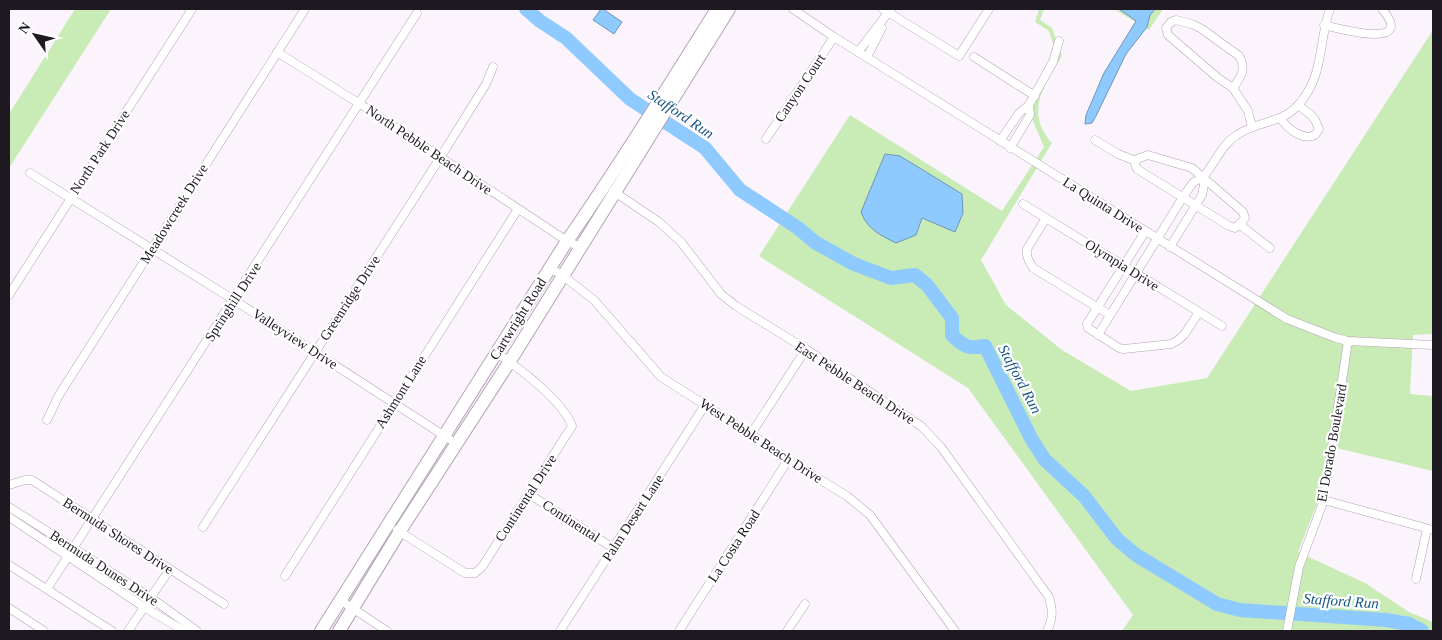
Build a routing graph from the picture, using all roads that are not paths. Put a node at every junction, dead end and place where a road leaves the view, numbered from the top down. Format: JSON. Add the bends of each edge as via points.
{"nodes":[{"id":1,"x":192,"y":9,"type":"edge"},
{"id":2,"x":305,"y":9,"type":"edge"},
{"id":3,"x":717,"y":9,"type":"edge"},
{"id":4,"x":729,"y":9,"type":"edge"},
{"id":5,"x":793,"y":9,"type":"edge"},
{"id":6,"x":989,"y":9,"type":"edge"},
{"id":7,"x":1330,"y":9,"type":"edge"},
{"id":8,"x":1382,"y":9,"type":"edge"},
{"id":9,"x":888,"y":10,"type":"edge"},
{"id":10,"x":417,"y":13,"type":"dead end"},
{"id":11,"x":1324,"y":25,"type":"junction"},
{"id":12,"x":834,"y":37,"type":"junction"},
{"id":13,"x":1059,"y":41,"type":"dead end"},
{"id":14,"x":277,"y":52,"type":"junction"},
{"id":15,"x":858,"y":52,"type":"junction"},
{"id":16,"x":867,"y":57,"type":"junction"},
{"id":17,"x":974,"y":57,"type":"dead end"},
{"id":18,"x":493,"y":67,"type":"dead end"},
{"id":19,"x":676,"y":84,"type":"junction"},
{"id":20,"x":1233,"y":88,"type":"junction"},
{"id":21,"x":1034,"y":96,"type":"junction"},
{"id":22,"x":360,"y":104,"type":"junction"},
{"id":23,"x":1298,"y":105,"type":"junction"},
{"id":24,"x":1029,"y":106,"type":"junction"},
{"id":25,"x":1281,"y":119,"type":"junction"},
{"id":26,"x":1252,"y":127,"type":"junction"},
{"id":27,"x":766,"y":139,"type":"dead end"},
{"id":28,"x":1095,"y":140,"type":"dead end"},
{"id":29,"x":1000,"y":141,"type":"junction"},
{"id":30,"x":1010,"y":148,"type":"junction"},
{"id":31,"x":440,"y":158,"type":"junction"},
{"id":32,"x":1137,"y":160,"type":"junction"},
{"id":33,"x":30,"y":173,"type":"dead end"},
{"id":34,"x":1203,"y":177,"type":"junction"},
{"id":35,"x":610,"y":189,"type":"junction"},
{"id":36,"x":1183,"y":197,"type":"junction"},
{"id":37,"x":71,"y":198,"type":"junction"},
{"id":38,"x":1023,"y":204,"type":"dead end"},
{"id":39,"x":1196,"y":205,"type":"junction"},
{"id":40,"x":518,"y":209,"type":"junction"},
{"id":41,"x":1046,"y":218,"type":"junction"},
{"id":42,"x":1239,"y":224,"type":"junction"},
{"id":43,"x":1145,"y":232,"type":"junction"},
{"id":44,"x":1157,"y":239,"type":"junction"},
{"id":45,"x":567,"y":241,"type":"junction"},
{"id":46,"x":580,"y":247,"type":"junction"},
{"id":47,"x":1170,"y":247,"type":"junction"},
{"id":48,"x":1270,"y":248,"type":"dead end"},
{"id":49,"x":152,"y":249,"type":"junction"},
{"id":50,"x":1124,"y":266,"type":"junction"},
{"id":51,"x":550,"y":268,"type":"junction"},
{"id":52,"x":1136,"y":273,"type":"junction"},
{"id":53,"x":562,"y":275,"type":"junction"},
{"id":54,"x":9,"y":295,"type":"edge"},
{"id":55,"x":234,"y":300,"type":"junction"},
{"id":56,"x":1098,"y":308,"type":"junction"},
{"id":57,"x":1198,"y":312,"type":"junction"},
{"id":58,"x":1110,"y":315,"type":"junction"},
{"id":59,"x":1222,"y":326,"type":"dead end"},
{"id":60,"x":1098,"y":335,"type":"junction"},
{"id":61,"x":1348,"y":341,"type":"junction"},
{"id":62,"x":1433,"y":345,"type":"edge"},
{"id":63,"x":806,"y":349,"type":"junction"},
{"id":64,"x":315,"y":353,"type":"junction"},
{"id":65,"x":497,"y":353,"type":"junction"},
{"id":66,"x":510,"y":362,"type":"junction"},
{"id":67,"x":394,"y":404,"type":"junction"},
{"id":68,"x":705,"y":405,"type":"junction"},
{"id":69,"x":47,"y":420,"type":"dead end"},
{"id":70,"x":751,"y":434,"type":"junction"},
{"id":71,"x":444,"y":435,"type":"junction"},
{"id":72,"x":457,"y":444,"type":"junction"},
{"id":73,"x":788,"y":460,"type":"junction"},
{"id":74,"x":9,"y":485,"type":"edge"},
{"id":75,"x":529,"y":494,"type":"junction"},
{"id":76,"x":1324,"y":500,"type":"junction"},
{"id":77,"x":9,"y":507,"type":"edge"},
{"id":78,"x":9,"y":516,"type":"edge"},
{"id":79,"x":94,"y":519,"type":"junction"},
{"id":80,"x":388,"y":525,"type":"junction"},
{"id":81,"x":203,"y":527,"type":"dead end"},
{"id":82,"x":1430,"y":530,"type":"edge"},
{"id":83,"x":400,"y":531,"type":"junction"},
{"id":84,"x":74,"y":548,"type":"junction"},
{"id":85,"x":613,"y":548,"type":"junction"},
{"id":86,"x":69,"y":557,"type":"junction"},
{"id":87,"x":9,"y":565,"type":"edge"},
{"id":88,"x":170,"y":568,"type":"junction"},
{"id":89,"x":285,"y":576,"type":"dead end"},
{"id":90,"x":1416,"y":579,"type":"dead end"},
{"id":91,"x":47,"y":589,"type":"junction"},
{"id":92,"x":150,"y":597,"type":"junction"},
{"id":93,"x":340,"y":600,"type":"junction"},
{"id":94,"x":224,"y":604,"type":"dead end"},
{"id":95,"x":805,"y":604,"type":"dead end"},
{"id":96,"x":144,"y":607,"type":"junction"},
{"id":97,"x":9,"y":608,"type":"edge"},
{"id":98,"x":353,"y":609,"type":"junction"},
{"id":99,"x":1049,"y":628,"type":"edge"},
{"id":100,"x":44,"y":631,"type":"edge"},
{"id":101,"x":112,"y":631,"type":"edge"},
{"id":102,"x":128,"y":631,"type":"edge"},
{"id":103,"x":184,"y":631,"type":"edge"},
{"id":104,"x":197,"y":631,"type":"edge"},
{"id":105,"x":321,"y":631,"type":"edge"},
{"id":106,"x":339,"y":631,"type":"edge"},
{"id":107,"x":387,"y":631,"type":"edge"},
{"id":108,"x":560,"y":631,"type":"edge"},
{"id":109,"x":679,"y":631,"type":"edge"},
{"id":110,"x":787,"y":631,"type":"edge"},
{"id":111,"x":955,"y":631,"type":"edge"},
{"id":112,"x":1287,"y":631,"type":"edge"}],
"edges":[{"from":1,"to":37,"type":"street","name":"North Park Drive"},
{"from":2,"to":14,"type":"street","name":"Meadowcreek Drive"},
{"from":3,"to":19,"type":"main road","name":"Cartwright Road"},
{"from":4,"to":19,"type":"main road","name":"Cartwright Road"},
{"from":5,"to":12,"type":"street","name":"La Quinta Drive"},
{"from":6,"to":9,"type":"street","via":[[959,56]]},
{"from":7,"to":11,"type":"street"},
{"from":8,"to":11,"type":"street","via":[[1392,25],[1386,32],[1365,34]]},
{"from":9,"to":15,"type":"street"},
{"from":9,"to":16,"type":"street"},
{"from":10,"to":22,"type":"street","name":"Springhill Drive"},
{"from":11,"to":23,"type":"street","via":[[1316,73]]},
{"from":12,"to":15,"type":"street","name":"La Quinta Drive"},
{"from":12,"to":27,"type":"street","name":"Canyon Court"},
{"from":13,"to":21,"type":"street","via":[[1053,62]]},
{"from":14,"to":22,"type":"street","name":"North Pebble Beach Drive"},
{"from":14,"to":49,"type":"street","name":"Meadowcreek Drive"},
{"from":15,"to":16,"type":"street","name":"La Quinta Drive"},
{"from":16,"to":29,"type":"street","name":"La Quinta Drive"},
{"from":17,"to":21,"type":"street"},
{"from":18,"to":31,"type":"street","name":"Greenridge Drive","via":[[486,84]]},
{"from":19,"to":35,"type":"main road","name":"Cartwright Road"},
{"from":20,"to":20,"type":"street","via":[[1244,71],[1239,56],[1192,24],[1176,20],[1169,24],[1166,28],[1168,35]]},
{"from":20,"to":26,"type":"street","via":[[1248,111]]},
{"from":21,"to":24,"type":"street"},
{"from":22,"to":31,"type":"street","name":"North Pebble Beach Drive"},
{"from":22,"to":55,"type":"street","name":"Springhill Drive"},
{"from":23,"to":25,"type":"street"},
{"from":23,"to":25,"type":"street","via":[[1315,120],[1319,129],[1316,136],[1300,134],[1285,126]]},
{"from":24,"to":29,"type":"street","via":[[1019,113]]},
{"from":24,"to":30,"type":"street","via":[[1030,115]]},
{"from":25,"to":26,"type":"street"},
{"from":26,"to":34,"type":"street","via":[[1229,141]]},
{"from":28,"to":32,"type":"street","via":[[1118,154]]},
{"from":29,"to":30,"type":"street","name":"La Quinta Drive"},
{"from":30,"to":43,"type":"street","name":"La Quinta Drive"},
{"from":31,"to":40,"type":"street","name":"North Pebble Beach Drive"},
{"from":31,"to":64,"type":"street","name":"Greenridge Drive"},
{"from":32,"to":34,"type":"street","via":[[1148,155],[1192,168]]},
{"from":32,"to":36,"type":"street","via":[[1137,169]]},
{"from":33,"to":37,"type":"street","name":"Valleyview Drive"},
{"from":34,"to":36,"type":"street"},
{"from":34,"to":39,"type":"street","via":[[1202,195]]},
{"from":34,"to":42,"type":"street","via":[[1243,212],[1245,218]]},
{"from":35,"to":45,"type":"main road","name":"Cartwright Road"},
{"from":35,"to":46,"type":"main road","name":"Cartwright Road"},
{"from":35,"to":63,"type":"street","name":"East Pebble Beach Drive","via":[[659,222],[680,242],[721,294]]},
{"from":36,"to":39,"type":"street"},
{"from":36,"to":44,"type":"street"},
{"from":37,"to":49,"type":"street","name":"Valleyview Drive"},
{"from":37,"to":54,"type":"street","name":"North Park Drive"},
{"from":38,"to":41,"type":"street","name":"Olympia Drive"},
{"from":39,"to":42,"type":"street","via":[[1229,226],[1235,228]]},
{"from":39,"to":47,"type":"street"},
{"from":40,"to":45,"type":"street","name":"North Pebble Beach Drive"},
{"from":40,"to":67,"type":"street","name":"Ashmont Lane"},
{"from":41,"to":50,"type":"street","name":"Olympia Drive"},
{"from":41,"to":56,"type":"street","via":[[1027,249],[1028,261],[1033,268]]},
{"from":42,"to":48,"type":"street"},
{"from":43,"to":44,"type":"street","name":"La Quinta Drive"},
{"from":43,"to":50,"type":"street"},
{"from":44,"to":47,"type":"street","name":"La Quinta Drive"},
{"from":44,"to":52,"type":"street"},
{"from":45,"to":46,"type":"street","name":"North Pebble Beach Drive"},
{"from":45,"to":51,"type":"main road","name":"Cartwright Road"},
{"from":46,"to":53,"type":"main road","name":"Cartwright Road"},
{"from":47,"to":61,"type":"street","name":"La Quinta Drive","via":[[1287,319]]},
{"from":49,"to":55,"type":"street","name":"Valleyview Drive"},
{"from":49,"to":69,"type":"street","name":"Meadowcreek Drive","via":[[59,395]]},
{"from":50,"to":52,"type":"street","name":"Olympia Drive"},
{"from":50,"to":56,"type":"street"},
{"from":51,"to":53,"type":"street","name":"West Pebble Beach Drive"},
{"from":51,"to":65,"type":"main road","name":"Cartwright Road"},
{"from":52,"to":57,"type":"street","name":"Olympia Drive"},
{"from":52,"to":58,"type":"street"},
{"from":53,"to":66,"type":"main road","name":"Cartwright Road"},
{"from":53,"to":68,"type":"street","name":"West Pebble Beach Drive","via":[[594,300],[661,377]]},
{"from":55,"to":64,"type":"street","name":"Valleyview Drive"},
{"from":55,"to":79,"type":"street","name":"Springhill Drive"},
{"from":56,"to":58,"type":"street"},
{"from":56,"to":60,"type":"street","via":[[1087,324]]},
{"from":57,"to":59,"type":"street","name":"Olympia Drive"},
{"from":57,"to":60,"type":"street","via":[[1184,335],[1171,344],[1124,349]]},
{"from":58,"to":60,"type":"street"},
{"from":61,"to":62,"type":"street","name":"La Quinta Drive"},
{"from":61,"to":76,"type":"street","name":"El Dorado Boulevard"},
{"from":63,"to":70,"type":"street"},
{"from":63,"to":99,"type":"street","name":"East Pebble Beach Drive","via":[[921,426],[941,447],[1049,597],[1053,616]]},
{"from":64,"to":67,"type":"street","name":"Valleyview Drive"},
{"from":64,"to":81,"type":"street","name":"Greenridge Drive"},
{"from":65,"to":66,"type":"street","name":"Continental Drive"},
{"from":65,"to":71,"type":"main road","name":"Cartwright Road"},
{"from":66,"to":72,"type":"main road","name":"Cartwright Road"},
{"from":66,"to":75,"type":"street","name":"Continental Drive","via":[[551,397],[572,426]]},
{"from":67,"to":71,"type":"street","name":"Valleyview Drive"},
{"from":67,"to":89,"type":"street","name":"Ashmont Lane"},
{"from":68,"to":70,"type":"street","name":"West Pebble Beach Drive"},
{"from":68,"to":85,"type":"street","name":"Palm Desert Lane"},
{"from":70,"to":73,"type":"street","name":"West Pebble Beach Drive"},
{"from":71,"to":72,"type":"street","name":"Valleyview Drive"},
{"from":71,"to":80,"type":"main road","name":"Cartwright Road"},
{"from":72,"to":83,"type":"main road","name":"Cartwright Road"},
{"from":73,"to":109,"type":"street","name":"La Costa Road"},
{"from":73,"to":111,"type":"street","name":"West Pebble Beach Drive","via":[[847,496],[870,515]]},
{"from":74,"to":79,"type":"street","name":"Bermuda Shores Drive","via":[[32,480]]},
{"from":75,"to":83,"type":"street","name":"Continental Drive","via":[[475,573],[465,572]]},
{"from":75,"to":85,"type":"street","name":"Continental"},
{"from":76,"to":82,"type":"street"},
{"from":76,"to":112,"type":"street","name":"El Dorado Boulevard","via":[[1299,567]]},
{"from":77,"to":84,"type":"street","name":"Bermuda Dunes Drive"},
{"from":78,"to":86,"type":"street","name":"Bermuda Dunes Drive"},
{"from":79,"to":84,"type":"street","name":"Springhill Drive"},
{"from":79,"to":88,"type":"street","name":"Bermuda Shores Drive"},
{"from":80,"to":83,"type":"street","name":"Continental Drive"},
{"from":80,"to":93,"type":"main road","name":"Cartwright Road"},
{"from":82,"to":90,"type":"street"},
{"from":83,"to":98,"type":"main road","name":"Cartwright Road"},
{"from":84,"to":86,"type":"street","name":"Springhill Drive"},
{"from":84,"to":92,"type":"street","name":"Bermuda Dunes Drive"},
{"from":85,"to":108,"type":"street","name":"Palm Desert Lane"},
{"from":86,"to":91,"type":"street","name":"Springhill Drive"},
{"from":86,"to":96,"type":"street","name":"Bermuda Dunes Drive"},
{"from":87,"to":91,"type":"street"},
{"from":88,"to":92,"type":"street"},
{"from":88,"to":94,"type":"street","name":"Bermuda Shores Drive"},
{"from":91,"to":101,"type":"street"},
{"from":92,"to":96,"type":"street"},
{"from":92,"to":104,"type":"street","name":"Bermuda Dunes Drive"},
{"from":93,"to":98,"type":"street"},
{"from":93,"to":105,"type":"main road","name":"Cartwright Road"},
{"from":95,"to":110,"type":"street"},
{"from":96,"to":102,"type":"street"},
{"from":96,"to":103,"type":"street","name":"Bermuda Dunes Drive"},
{"from":97,"to":100,"type":"street"},
{"from":98,"to":106,"type":"main road","name":"Cartwright Road"},
{"from":98,"to":107,"type":"street"}]}
